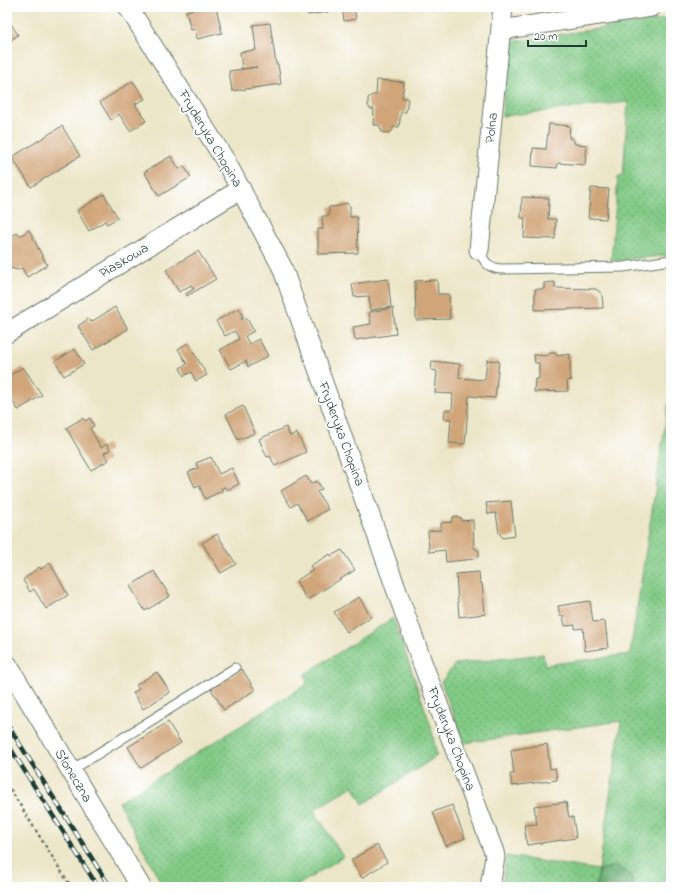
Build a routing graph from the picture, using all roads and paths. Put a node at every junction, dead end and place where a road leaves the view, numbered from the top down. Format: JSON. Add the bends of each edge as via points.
{"nodes":[{"id":1,"x":128,"y":7,"type":"edge"},
{"id":2,"x":503,"y":7,"type":"edge"},
{"id":3,"x":651,"y":7,"type":"edge"},
{"id":4,"x":501,"y":30,"type":"junction"},
{"id":5,"x":241,"y":189,"type":"junction"},
{"id":6,"x":479,"y":250,"type":"joint"},
{"id":7,"x":671,"y":260,"type":"edge"},
{"id":8,"x":7,"y":333,"type":"edge"},
{"id":9,"x":7,"y":664,"type":"edge"},
{"id":10,"x":234,"y":668,"type":"dead end"},
{"id":11,"x":70,"y":771,"type":"junction"},
{"id":12,"x":7,"y":784,"type":"edge"},
{"id":13,"x":71,"y":887,"type":"edge"},
{"id":14,"x":141,"y":887,"type":"edge"},
{"id":15,"x":490,"y":887,"type":"edge"}],
"edges":[{"from":1,"to":5,"type":"street","name":"Fryderyka Chopina"},
{"from":2,"to":4,"type":"street","name":"Polna"},
{"from":3,"to":4,"type":"street"},
{"from":4,"to":6,"type":"street","name":"Polna"},
{"from":5,"to":8,"type":"street","name":"Piaskowa"},
{"from":5,"to":15,"type":"street","name":"Fryderyka Chopina","via":[[282,267],[422,662],[494,852]]},
{"from":6,"to":7,"type":"lane","via":[[487,264],[498,268],[623,267]]},
{"from":9,"to":11,"type":"street","name":"Słoneczna"},
{"from":10,"to":11,"type":"lane"},
{"from":11,"to":14,"type":"street","name":"Słoneczna"},
{"from":12,"to":13,"type":"path"}]}
